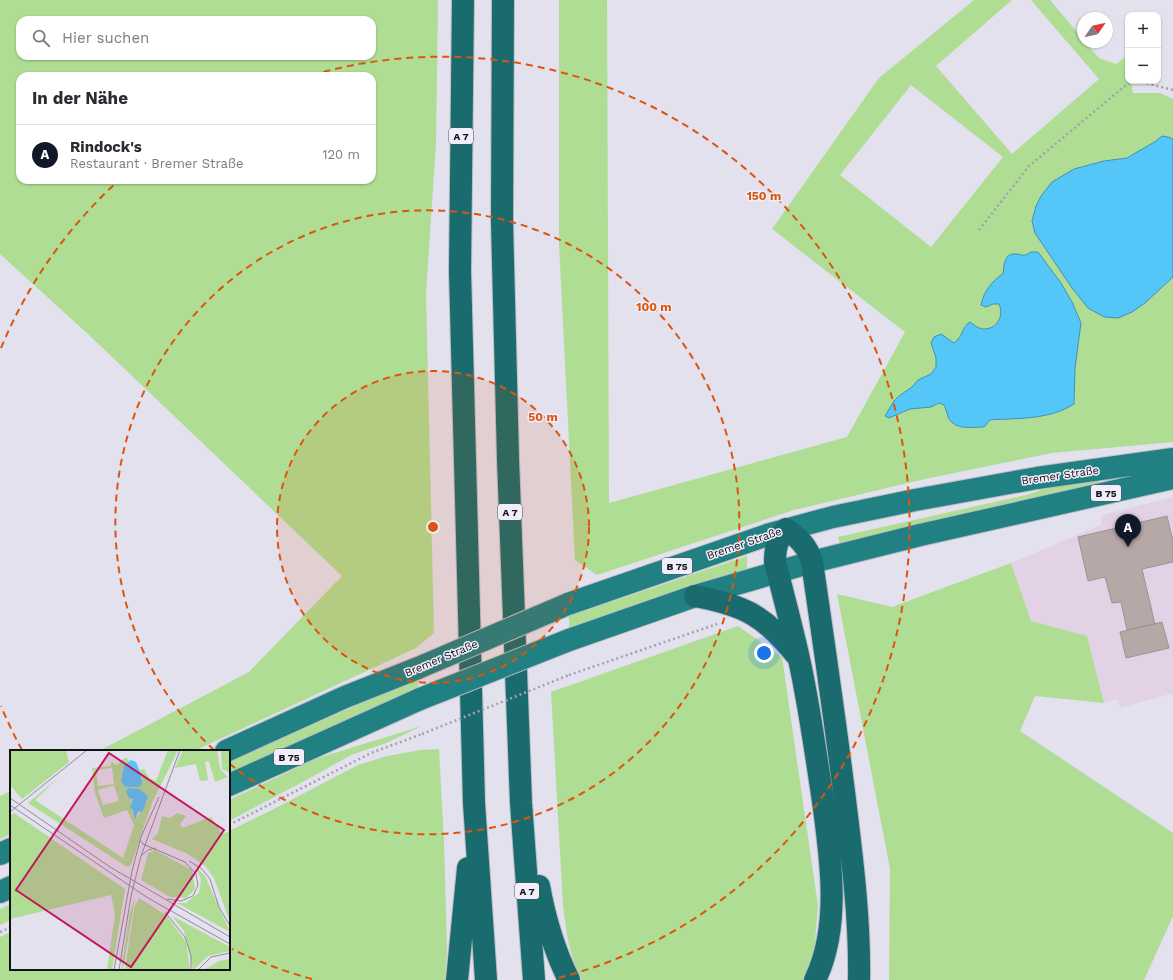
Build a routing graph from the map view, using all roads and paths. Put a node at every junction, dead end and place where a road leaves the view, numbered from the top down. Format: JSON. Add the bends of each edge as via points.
{"nodes":[{"id":1,"x":464,"y":0,"type":"edge"},
{"id":2,"x":503,"y":0,"type":"edge"},
{"id":3,"x":1127,"y":84,"type":"edge"},
{"id":4,"x":1149,"y":84,"type":"edge"},
{"id":5,"x":1173,"y":90,"type":"edge"},
{"id":6,"x":979,"y":230,"type":"dead end"},
{"id":7,"x":1173,"y":459,"type":"edge"},
{"id":8,"x":1173,"y":478,"type":"edge"},
{"id":9,"x":786,"y":529,"type":"junction"},
{"id":10,"x":812,"y":562,"type":"junction"},
{"id":11,"x":778,"y":572,"type":"junction"},
{"id":12,"x":695,"y":596,"type":"junction"},
{"id":13,"x":718,"y":624,"type":"dead end"},
{"id":14,"x":800,"y":660,"type":"junction"},
{"id":15,"x":228,"y":750,"type":"edge"},
{"id":16,"x":230,"y":785,"type":"edge"},
{"id":17,"x":521,"y":802,"type":"junction"},
{"id":18,"x":474,"y":803,"type":"junction"},
{"id":19,"x":230,"y":824,"type":"edge"},
{"id":20,"x":10,"y":849,"type":"edge"},
{"id":21,"x":0,"y":854,"type":"edge"},
{"id":22,"x":10,"y":887,"type":"edge"},
{"id":23,"x":0,"y":892,"type":"edge"},
{"id":24,"x":10,"y":927,"type":"edge"},
{"id":25,"x":0,"y":932,"type":"edge"},
{"id":26,"x":457,"y":980,"type":"edge"},
{"id":27,"x":486,"y":980,"type":"edge"},
{"id":28,"x":534,"y":980,"type":"edge"},
{"id":29,"x":569,"y":980,"type":"edge"},
{"id":30,"x":815,"y":980,"type":"edge"},
{"id":31,"x":859,"y":980,"type":"edge"}],
"edges":[{"from":1,"to":18,"type":"highway","number":"A 7","via":[[460,271]]},
{"from":2,"to":17,"type":"highway","number":"A 7","via":[[502,221]]},
{"from":3,"to":6,"type":"path","via":[[1029,166]]},
{"from":4,"to":5,"type":"path"},
{"from":7,"to":9,"type":"main road","name":"Bremer Straße","number":"B 75","via":[[1037,478],[930,497]]},
{"from":8,"to":10,"type":"main road","number":"B 75"},
{"from":9,"to":10,"type":"highway","via":[[805,546]]},
{"from":9,"to":11,"type":"highway","via":[[776,549],[775,562]]},
{"from":9,"to":15,"type":"main road","name":"Bremer Straße","number":"B 75","bridge":true,"via":[[568,604],[345,697]]},
{"from":10,"to":11,"type":"main road","number":"B 75"},
{"from":10,"to":31,"type":"highway","via":[[833,705],[856,894]]},
{"from":11,"to":12,"type":"main road","number":"B 75"},
{"from":11,"to":14,"type":"highway"},
{"from":12,"to":14,"type":"highway","via":[[735,606],[756,617],[776,632]]},
{"from":12,"to":16,"type":"main road","number":"B 75","bridge":true,"via":[[569,640],[420,699]]},
{"from":13,"to":19,"type":"path","bridge":true,"via":[[569,675],[371,753]]},
{"from":14,"to":30,"type":"highway","via":[[817,761],[831,883],[827,942],[821,968]]},
{"from":17,"to":28,"type":"highway","number":"A 7"},
{"from":17,"to":29,"type":"highway","via":[[545,919]]},
{"from":18,"to":26,"type":"highway"},
{"from":18,"to":27,"type":"highway","number":"A 7"},
{"from":20,"to":21,"type":"main road"},
{"from":22,"to":23,"type":"main road"},
{"from":24,"to":25,"type":"path"}]}
